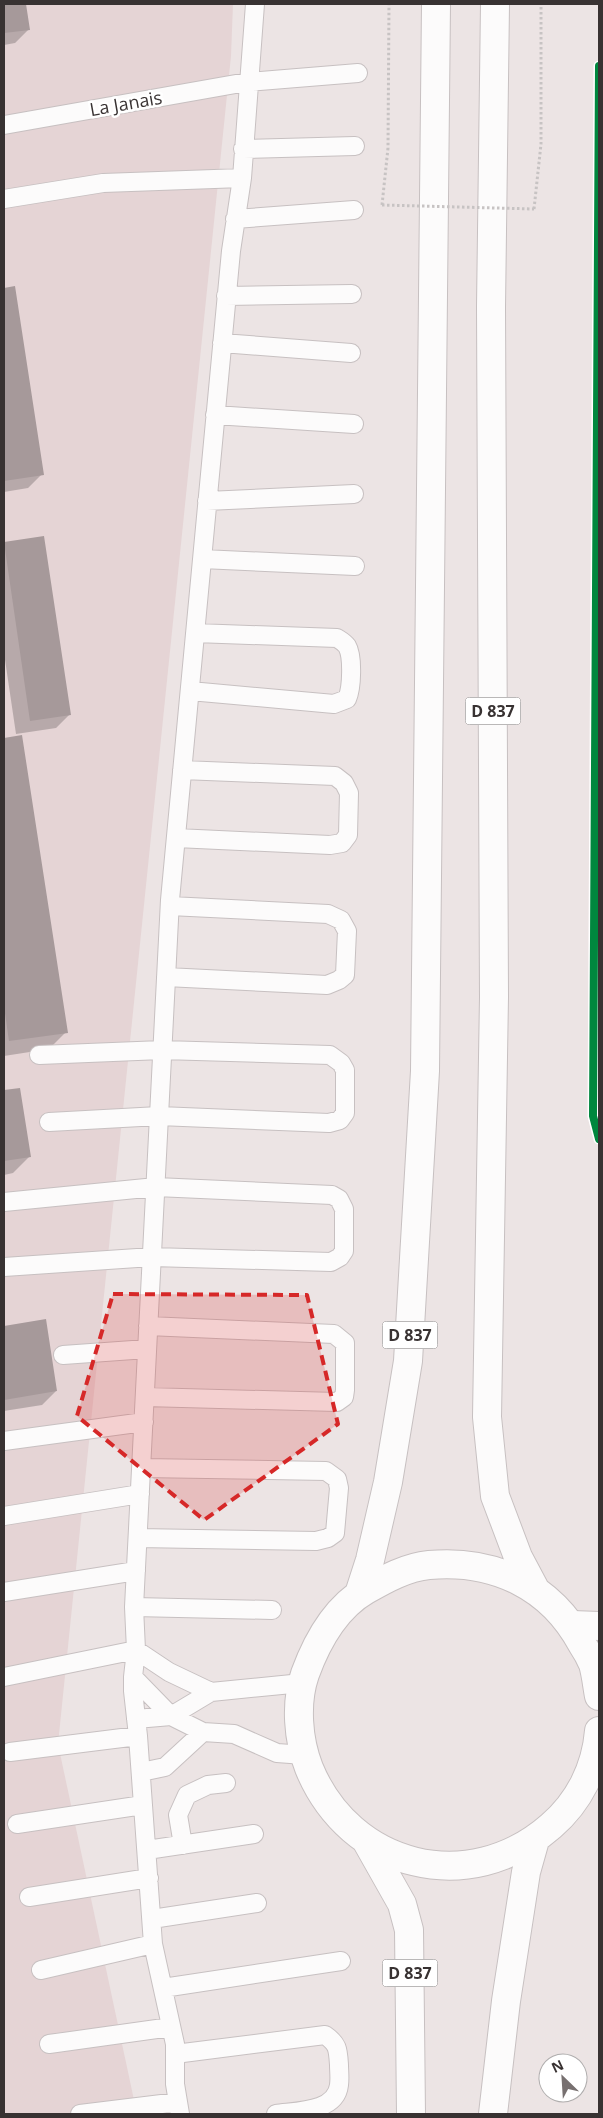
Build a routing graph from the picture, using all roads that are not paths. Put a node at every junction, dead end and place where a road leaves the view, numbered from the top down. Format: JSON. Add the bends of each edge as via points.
{"nodes":[{"id":1,"x":255,"y":4,"type":"edge"},
{"id":2,"x":436,"y":4,"type":"edge"},
{"id":3,"x":495,"y":4,"type":"edge"},
{"id":4,"x":358,"y":73,"type":"dead end"},
{"id":5,"x":248,"y":82,"type":"junction"},
{"id":6,"x":4,"y":125,"type":"edge"},
{"id":7,"x":356,"y":146,"type":"dead end"},
{"id":8,"x":243,"y":148,"type":"junction"},
{"id":9,"x":242,"y":178,"type":"junction"},
{"id":10,"x":4,"y":199,"type":"edge"},
{"id":11,"x":354,"y":210,"type":"dead end"},
{"id":12,"x":235,"y":219,"type":"junction"},
{"id":13,"x":352,"y":294,"type":"dead end"},
{"id":14,"x":226,"y":296,"type":"junction"},
{"id":15,"x":222,"y":343,"type":"junction"},
{"id":16,"x":351,"y":353,"type":"dead end"},
{"id":17,"x":215,"y":415,"type":"junction"},
{"id":18,"x":354,"y":424,"type":"dead end"},
{"id":19,"x":354,"y":494,"type":"dead end"},
{"id":20,"x":207,"y":500,"type":"junction"},
{"id":21,"x":202,"y":559,"type":"junction"},
{"id":22,"x":355,"y":566,"type":"dead end"},
{"id":23,"x":195,"y":633,"type":"junction"},
{"id":24,"x":190,"y":691,"type":"junction"},
{"id":25,"x":182,"y":770,"type":"junction"},
{"id":26,"x":176,"y":838,"type":"junction"},
{"id":27,"x":170,"y":906,"type":"junction"},
{"id":28,"x":166,"y":977,"type":"junction"},
{"id":29,"x":162,"y":1050,"type":"junction"},
{"id":30,"x":40,"y":1056,"type":"dead end"},
{"id":31,"x":159,"y":1116,"type":"junction"},
{"id":32,"x":49,"y":1122,"type":"dead end"},
{"id":33,"x":156,"y":1187,"type":"junction"},
{"id":34,"x":4,"y":1202,"type":"edge"},
{"id":35,"x":152,"y":1257,"type":"junction"},
{"id":36,"x":4,"y":1267,"type":"edge"},
{"id":37,"x":148,"y":1326,"type":"junction"},
{"id":38,"x":148,"y":1349,"type":"junction"},
{"id":39,"x":63,"y":1355,"type":"dead end"},
{"id":40,"x":145,"y":1397,"type":"junction"},
{"id":41,"x":144,"y":1422,"type":"junction"},
{"id":42,"x":4,"y":1441,"type":"edge"},
{"id":43,"x":142,"y":1468,"type":"junction"},
{"id":44,"x":140,"y":1494,"type":"junction"},
{"id":45,"x":4,"y":1516,"type":"edge"},
{"id":46,"x":138,"y":1538,"type":"junction"},
{"id":47,"x":136,"y":1571,"type":"junction"},
{"id":48,"x":535,"y":1589,"type":"junction"},
{"id":49,"x":4,"y":1592,"type":"edge"},
{"id":50,"x":359,"y":1594,"type":"junction"},
{"id":51,"x":134,"y":1608,"type":"junction"},
{"id":52,"x":272,"y":1610,"type":"dead end"},
{"id":53,"x":572,"y":1625,"type":"junction"},
{"id":54,"x":599,"y":1626,"type":"edge"},
{"id":55,"x":136,"y":1650,"type":"junction"},
{"id":56,"x":133,"y":1676,"type":"junction"},
{"id":57,"x":4,"y":1677,"type":"edge"},
{"id":58,"x":302,"y":1683,"type":"junction"},
{"id":59,"x":211,"y":1692,"type":"junction"},
{"id":60,"x":599,"y":1696,"type":"edge"},
{"id":61,"x":171,"y":1716,"type":"junction"},
{"id":62,"x":137,"y":1728,"type":"junction"},
{"id":63,"x":203,"y":1732,"type":"junction"},
{"id":64,"x":599,"y":1744,"type":"edge"},
{"id":65,"x":10,"y":1752,"type":"dead end"},
{"id":66,"x":304,"y":1755,"type":"junction"},
{"id":67,"x":141,"y":1772,"type":"junction"},
{"id":68,"x":226,"y":1783,"type":"dead end"},
{"id":69,"x":144,"y":1805,"type":"junction"},
{"id":70,"x":17,"y":1824,"type":"dead end"},
{"id":71,"x":254,"y":1834,"type":"dead end"},
{"id":72,"x":535,"y":1840,"type":"junction"},
{"id":73,"x":367,"y":1842,"type":"junction"},
{"id":74,"x":183,"y":1845,"type":"junction"},
{"id":75,"x":147,"y":1850,"type":"junction"},
{"id":76,"x":149,"y":1878,"type":"junction"},
{"id":77,"x":29,"y":1897,"type":"dead end"},
{"id":78,"x":257,"y":1903,"type":"dead end"},
{"id":79,"x":152,"y":1919,"type":"junction"},
{"id":80,"x":154,"y":1944,"type":"junction"},
{"id":81,"x":341,"y":1961,"type":"dead end"},
{"id":82,"x":41,"y":1970,"type":"dead end"},
{"id":83,"x":163,"y":1988,"type":"junction"},
{"id":84,"x":171,"y":2027,"type":"junction"},
{"id":85,"x":49,"y":2044,"type":"dead end"},
{"id":86,"x":175,"y":2054,"type":"junction"},
{"id":87,"x":179,"y":2108,"type":"edge"},
{"id":88,"x":80,"y":2114,"type":"edge"},
{"id":89,"x":276,"y":2114,"type":"edge"},
{"id":90,"x":411,"y":2114,"type":"edge"},
{"id":91,"x":493,"y":2114,"type":"edge"}],
"edges":[{"from":1,"to":5,"type":"lane"},
{"from":2,"to":50,"type":"main road","number":"D 837","via":[[425,1071],[408,1361],[388,1482]]},
{"from":3,"to":48,"type":"main road","number":"D 837","via":[[491,307],[494,997],[487,1417],[495,1496],[518,1557]]},
{"from":4,"to":5,"type":"lane","name":"La Janais"},
{"from":5,"to":6,"type":"lane","name":"La Janais"},
{"from":5,"to":8,"type":"lane"},
{"from":7,"to":8,"type":"lane"},
{"from":8,"to":9,"type":"lane"},
{"from":9,"to":10,"type":"lane","via":[[103,183]]},
{"from":9,"to":12,"type":"lane"},
{"from":11,"to":12,"type":"lane"},
{"from":12,"to":14,"type":"lane"},
{"from":13,"to":14,"type":"lane"},
{"from":14,"to":15,"type":"lane"},
{"from":15,"to":16,"type":"lane"},
{"from":15,"to":17,"type":"lane"},
{"from":17,"to":18,"type":"lane"},
{"from":17,"to":20,"type":"lane"},
{"from":19,"to":20,"type":"lane"},
{"from":20,"to":21,"type":"lane"},
{"from":21,"to":22,"type":"lane"},
{"from":21,"to":23,"type":"lane"},
{"from":23,"to":24,"type":"lane"},
{"from":23,"to":24,"type":"lane","via":[[337,638],[346,644],[350,653],[350,692],[347,699],[334,704]]},
{"from":24,"to":25,"type":"lane"},
{"from":25,"to":26,"type":"lane"},
{"from":25,"to":26,"type":"lane","via":[[335,776],[349,793],[348,835],[342,843],[330,845]]},
{"from":26,"to":27,"type":"lane"},
{"from":27,"to":28,"type":"lane"},
{"from":27,"to":28,"type":"lane","via":[[328,914],[341,920],[347,931],[345,975],[327,985]]},
{"from":28,"to":29,"type":"lane"},
{"from":29,"to":30,"type":"lane"},
{"from":29,"to":31,"type":"lane"},
{"from":29,"to":31,"type":"lane","via":[[330,1055],[345,1070],[345,1113],[340,1120],[329,1123]]},
{"from":31,"to":32,"type":"lane"},
{"from":31,"to":33,"type":"lane"},
{"from":33,"to":34,"type":"lane"},
{"from":33,"to":35,"type":"lane"},
{"from":33,"to":35,"type":"lane","via":[[332,1195],[339,1199],[344,1209],[344,1251],[340,1258],[330,1262]]},
{"from":35,"to":36,"type":"lane"},
{"from":35,"to":37,"type":"lane"},
{"from":37,"to":38,"type":"lane"},
{"from":37,"to":40,"type":"lane","via":[[334,1334],[345,1343],[345,1390],[344,1397],[337,1402]]},
{"from":38,"to":39,"type":"lane"},
{"from":38,"to":40,"type":"lane"},
{"from":40,"to":41,"type":"lane"},
{"from":41,"to":42,"type":"lane"},
{"from":41,"to":43,"type":"lane"},
{"from":43,"to":44,"type":"lane"},
{"from":43,"to":46,"type":"lane","via":[[326,1471],[337,1479],[339,1488],[335,1533],[316,1541]]},
{"from":44,"to":45,"type":"lane"},
{"from":44,"to":46,"type":"lane"},
{"from":46,"to":47,"type":"lane"},
{"from":47,"to":49,"type":"lane"},
{"from":47,"to":51,"type":"lane"},
{"from":48,"to":50,"type":"main road","via":[[501,1572],[465,1564],[428,1565],[392,1576]]},
{"from":48,"to":53,"type":"main road"},
{"from":50,"to":58,"type":"main road","via":[[333,1619],[314,1650]]},
{"from":51,"to":52,"type":"lane"},
{"from":51,"to":55,"type":"lane"},
{"from":53,"to":54,"type":"main road"},
{"from":53,"to":60,"type":"main road","via":[[593,1664]]},
{"from":55,"to":56,"type":"lane"},
{"from":55,"to":57,"type":"lane"},
{"from":55,"to":59,"type":"lane","via":[[168,1672]]},
{"from":56,"to":61,"type":"lane"},
{"from":56,"to":62,"type":"lane"},
{"from":58,"to":59,"type":"lane"},
{"from":58,"to":66,"type":"main road","via":[[299,1719]]},
{"from":59,"to":61,"type":"lane"},
{"from":61,"to":62,"type":"lane"},
{"from":61,"to":63,"type":"lane"},
{"from":62,"to":65,"type":"lane"},
{"from":62,"to":67,"type":"lane"},
{"from":63,"to":66,"type":"lane","via":[[234,1734],[277,1753]]},
{"from":63,"to":67,"type":"lane","via":[[165,1767]]},
{"from":64,"to":72,"type":"main road","via":[[584,1785],[563,1816]]},
{"from":66,"to":73,"type":"main road","via":[[323,1796],[339,1818]]},
{"from":67,"to":69,"type":"lane"},
{"from":68,"to":74,"type":"lane","via":[[208,1785],[187,1795],[178,1815]]},
{"from":69,"to":70,"type":"lane"},
{"from":69,"to":75,"type":"lane"},
{"from":71,"to":74,"type":"lane"},
{"from":72,"to":73,"type":"main road","via":[[504,1856],[469,1865],[433,1865],[399,1858]]},
{"from":72,"to":91,"type":"main road","via":[[526,1872]]},
{"from":73,"to":90,"type":"main road","number":"D 837","via":[[402,1904],[409,1930]]},
{"from":74,"to":75,"type":"lane"},
{"from":75,"to":76,"type":"lane"},
{"from":76,"to":77,"type":"lane"},
{"from":76,"to":79,"type":"lane"},
{"from":78,"to":79,"type":"lane"},
{"from":79,"to":80,"type":"lane"},
{"from":80,"to":82,"type":"lane"},
{"from":80,"to":83,"type":"lane"},
{"from":81,"to":83,"type":"lane"},
{"from":83,"to":84,"type":"lane"},
{"from":84,"to":85,"type":"lane"},
{"from":84,"to":86,"type":"lane"},
{"from":86,"to":87,"type":"lane"},
{"from":86,"to":89,"type":"lane","via":[[325,2034],[335,2041],[339,2086],[332,2099],[322,2106]]},
{"from":87,"to":88,"type":"lane"}]}
